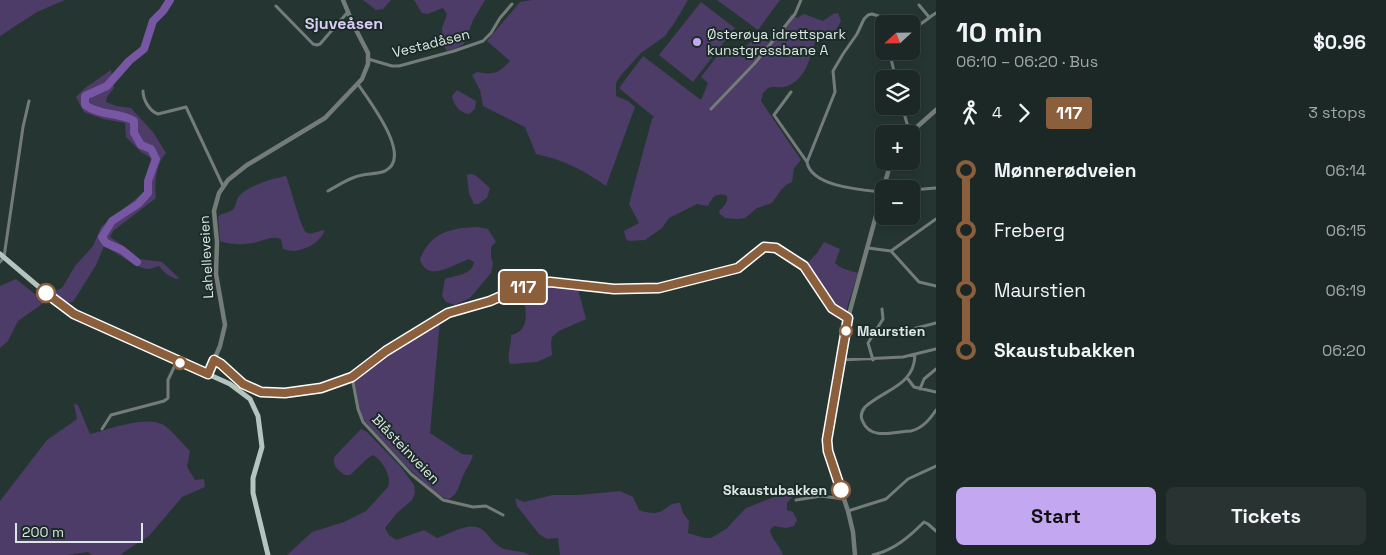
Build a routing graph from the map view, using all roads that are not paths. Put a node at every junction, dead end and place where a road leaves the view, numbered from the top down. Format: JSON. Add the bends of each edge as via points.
{"nodes":[{"id":1,"x":343,"y":0,"type":"edge"},
{"id":2,"x":801,"y":0,"type":"edge"},
{"id":3,"x":512,"y":4,"type":"dead end"},
{"id":4,"x":919,"y":5,"type":"dead end"},
{"id":5,"x":276,"y":6,"type":"dead end"},
{"id":6,"x":347,"y":12,"type":"junction"},
{"id":7,"x":936,"y":12,"type":"edge"},
{"id":8,"x":875,"y":15,"type":"edge"},
{"id":9,"x":929,"y":17,"type":"junction"},
{"id":10,"x":920,"y":26,"type":"edge"},
{"id":11,"x":368,"y":59,"type":"junction"},
{"id":12,"x":358,"y":84,"type":"junction"},
{"id":13,"x":143,"y":90,"type":"dead end"},
{"id":14,"x":791,"y":92,"type":"dead end"},
{"id":15,"x":29,"y":101,"type":"dead end"},
{"id":16,"x":711,"y":109,"type":"dead end"},
{"id":17,"x":936,"y":110,"type":"edge"},
{"id":18,"x":920,"y":125,"type":"edge"},
{"id":19,"x":807,"y":162,"type":"junction"},
{"id":20,"x":223,"y":186,"type":"junction"},
{"id":21,"x":936,"y":188,"type":"edge"},
{"id":22,"x":920,"y":189,"type":"edge"},
{"id":23,"x":328,"y":191,"type":"dead end"},
{"id":24,"x":875,"y":191,"type":"edge"},
{"id":25,"x":936,"y":219,"type":"edge"},
{"id":26,"x":875,"y":222,"type":"edge"},
{"id":27,"x":868,"y":248,"type":"junction"},
{"id":28,"x":891,"y":251,"type":"junction"},
{"id":29,"x":2,"y":256,"type":"edge"},
{"id":30,"x":0,"y":262,"type":"edge"},
{"id":31,"x":936,"y":286,"type":"edge"},
{"id":32,"x":882,"y":309,"type":"dead end"},
{"id":33,"x":848,"y":318,"type":"junction"},
{"id":34,"x":936,"y":322,"type":"edge"},
{"id":35,"x":905,"y":331,"type":"dead end"},
{"id":36,"x":936,"y":349,"type":"edge"},
{"id":37,"x":915,"y":355,"type":"junction"},
{"id":38,"x":214,"y":360,"type":"junction"},
{"id":39,"x":840,"y":360,"type":"junction"},
{"id":40,"x":872,"y":360,"type":"junction"},
{"id":41,"x":177,"y":361,"type":"junction"},
{"id":42,"x":936,"y":369,"type":"edge"},
{"id":43,"x":208,"y":374,"type":"junction"},
{"id":44,"x":352,"y":377,"type":"junction"},
{"id":45,"x":908,"y":379,"type":"junction"},
{"id":46,"x":920,"y":389,"type":"junction"},
{"id":47,"x":936,"y":392,"type":"edge"},
{"id":48,"x":936,"y":410,"type":"edge"},
{"id":49,"x":102,"y":429,"type":"dead end"},
{"id":50,"x":936,"y":466,"type":"edge"},
{"id":51,"x":844,"y":499,"type":"junction"},
{"id":52,"x":796,"y":500,"type":"dead end"},
{"id":53,"x":848,"y":511,"type":"junction"},
{"id":54,"x":502,"y":515,"type":"dead end"},
{"id":55,"x":936,"y":531,"type":"edge"},
{"id":56,"x":888,"y":550,"type":"junction"},
{"id":57,"x":268,"y":555,"type":"edge"},
{"id":58,"x":855,"y":555,"type":"edge"},
{"id":59,"x":874,"y":555,"type":"edge"},
{"id":60,"x":890,"y":555,"type":"edge"}],
"edges":[{"from":1,"to":6,"type":"street"},
{"from":2,"to":16,"type":"street","via":[[795,14],[755,63]]},
{"from":3,"to":11,"type":"street","name":"Vestadåsen","via":[[482,41],[399,66]]},
{"from":4,"to":9,"type":"street"},
{"from":5,"to":6,"type":"street","via":[[317,45]]},
{"from":6,"to":11,"type":"street"},
{"from":7,"to":9,"type":"street"},
{"from":8,"to":19,"type":"street","via":[[864,19],[836,66],[833,76],[835,92]]},
{"from":9,"to":10,"type":"street"},
{"from":11,"to":12,"type":"street","name":"Lahelleveien"},
{"from":12,"to":20,"type":"street","name":"Lahelleveien","via":[[326,118],[247,165]]},
{"from":12,"to":23,"type":"street","via":[[387,130],[395,155],[388,170],[356,176]]},
{"from":13,"to":20,"type":"street","via":[[146,101],[158,114],[186,107]]},
{"from":14,"to":19,"type":"street","via":[[774,115]]},
{"from":15,"to":29,"type":"street"},
{"from":17,"to":18,"type":"street"},
{"from":19,"to":24,"type":"street","via":[[816,175],[836,186]]},
{"from":20,"to":38,"type":"street","name":"Lahelleveien","via":[[214,211],[218,242],[217,286],[225,325]]},
{"from":21,"to":22,"type":"street"},
{"from":25,"to":28,"type":"street"},
{"from":26,"to":27,"type":"street"},
{"from":27,"to":28,"type":"street"},
{"from":27,"to":33,"type":"street"},
{"from":28,"to":31,"type":"street","via":[[919,282]]},
{"from":29,"to":30,"type":"street"},
{"from":29,"to":41,"type":"main road","via":[[74,314]]},
{"from":32,"to":40,"type":"street","via":[[883,319],[868,343]]},
{"from":33,"to":39,"type":"street"},
{"from":33,"to":44,"type":"street","via":[[832,308],[804,266],[768,246],[738,268],[659,288],[614,289],[550,282],[522,287],[490,301],[448,313],[386,351]]},
{"from":34,"to":35,"type":"street"},
{"from":36,"to":37,"type":"street"},
{"from":37,"to":40,"type":"street"},
{"from":37,"to":45,"type":"street"},
{"from":38,"to":43,"type":"street","name":"Lahelleveien"},
{"from":38,"to":44,"type":"street","via":[[243,384],[261,392],[302,391]]},
{"from":39,"to":40,"type":"street"},
{"from":39,"to":51,"type":"street","via":[[827,445]]},
{"from":41,"to":43,"type":"main road"},
{"from":41,"to":49,"type":"street","via":[[168,380],[168,398],[111,416]]},
{"from":42,"to":46,"type":"street","via":[[924,379]]},
{"from":43,"to":57,"type":"main road","via":[[244,393],[257,411],[262,443],[253,478],[253,493]]},
{"from":44,"to":54,"type":"street","name":"Blåsteinveien","via":[[363,422],[411,474],[442,500],[473,507],[486,506]]},
{"from":45,"to":46,"type":"street"},
{"from":45,"to":48,"type":"street","via":[[864,407],[861,417],[868,430],[878,434],[917,430]]},
{"from":46,"to":47,"type":"street"},
{"from":50,"to":53,"type":"street","via":[[910,478],[884,500]]},
{"from":51,"to":52,"type":"street","via":[[821,496]]},
{"from":51,"to":53,"type":"street"},
{"from":53,"to":58,"type":"street"},
{"from":55,"to":56,"type":"street","via":[[924,522],[908,538]]},
{"from":56,"to":59,"type":"street"},
{"from":56,"to":60,"type":"street"}]}
